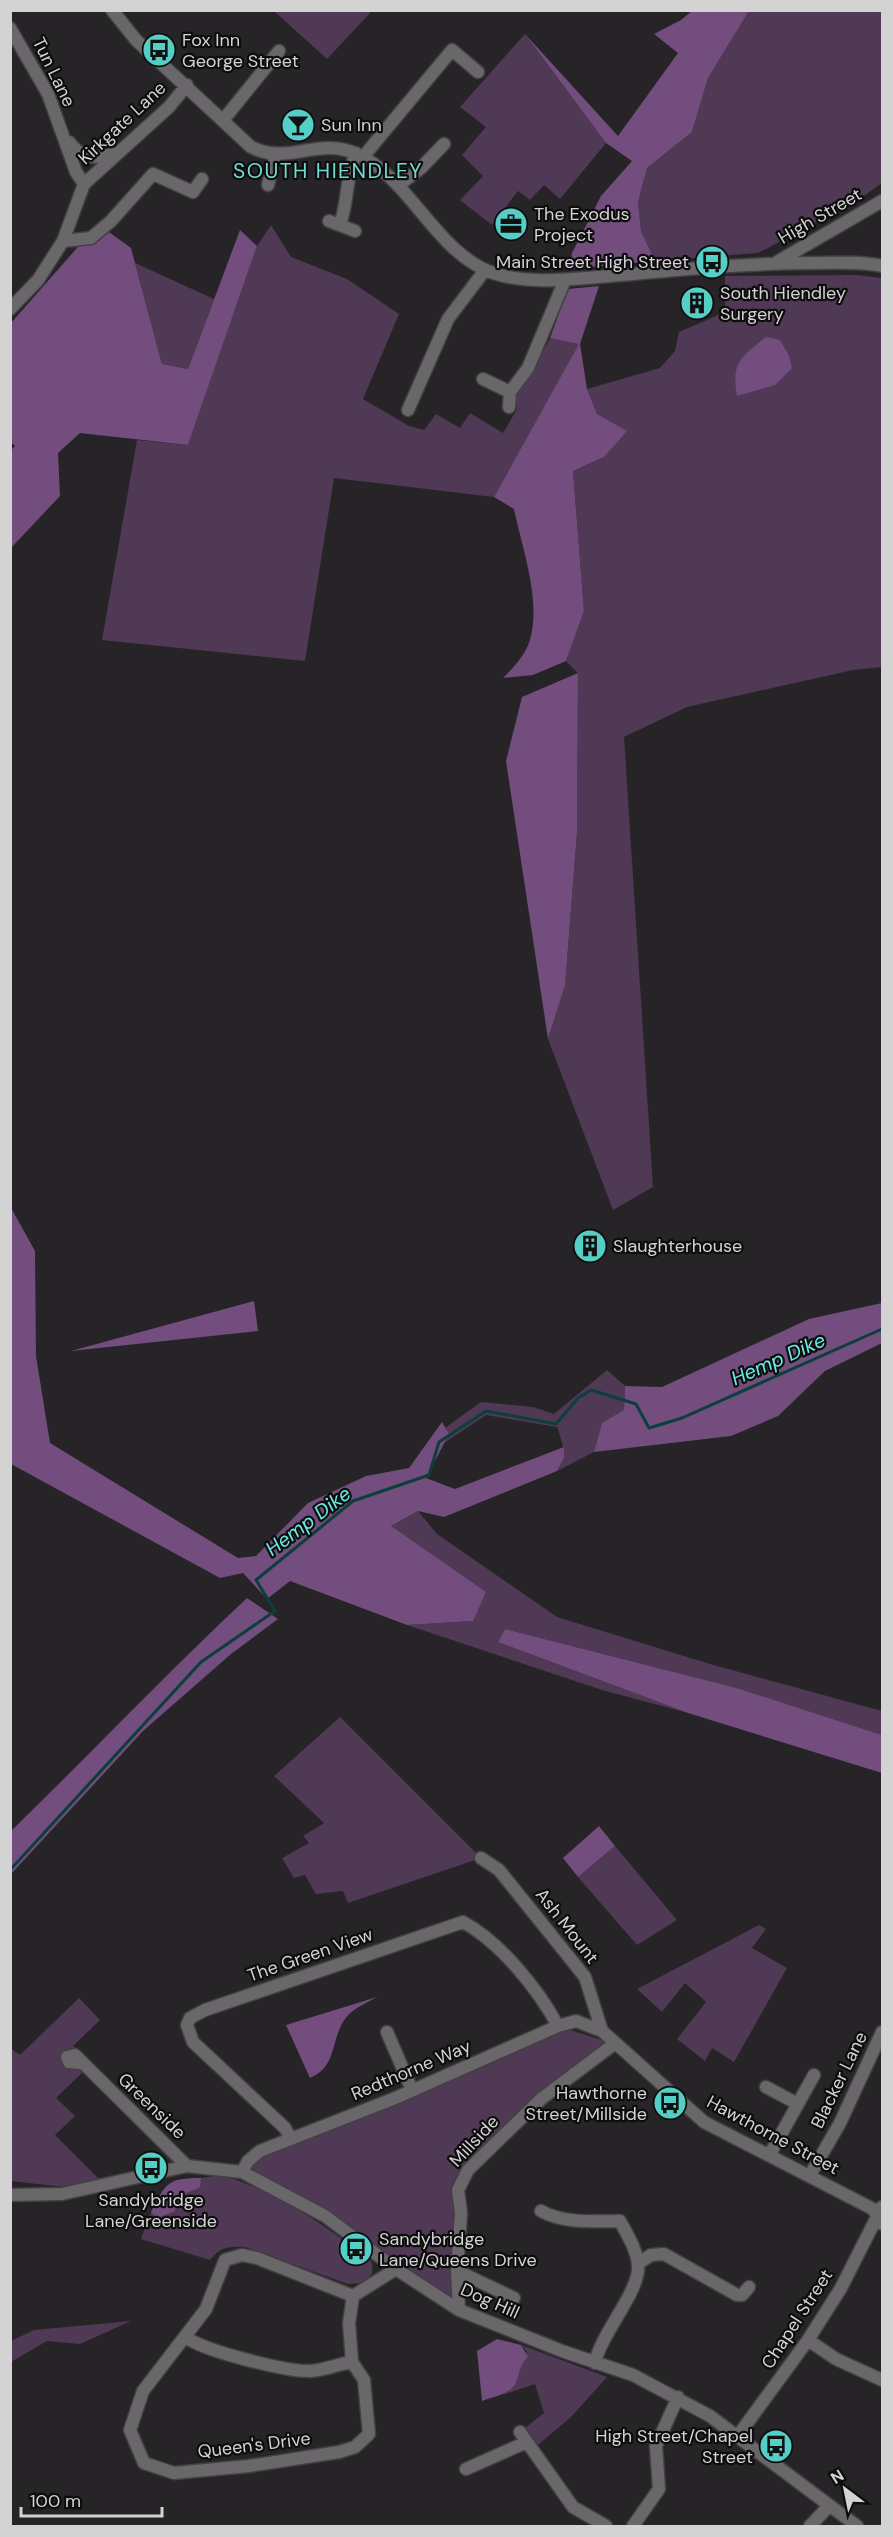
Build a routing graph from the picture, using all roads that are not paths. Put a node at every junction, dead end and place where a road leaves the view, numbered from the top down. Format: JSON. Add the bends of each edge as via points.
{"nodes":[{"id":1,"x":112,"y":10,"type":"edge"},
{"id":2,"x":10,"y":28,"type":"edge"},
{"id":3,"x":279,"y":51,"type":"dead end"},
{"id":4,"x":478,"y":72,"type":"dead end"},
{"id":5,"x":187,"y":85,"type":"junction"},
{"id":6,"x":224,"y":119,"type":"junction"},
{"id":7,"x":62,"y":134,"type":"junction"},
{"id":8,"x":444,"y":144,"type":"dead end"},
{"id":9,"x":116,"y":154,"type":"junction"},
{"id":10,"x":360,"y":155,"type":"junction"},
{"id":11,"x":275,"y":156,"type":"junction"},
{"id":12,"x":202,"y":179,"type":"dead end"},
{"id":13,"x":84,"y":184,"type":"junction"},
{"id":14,"x":268,"y":185,"type":"dead end"},
{"id":15,"x":399,"y":185,"type":"junction"},
{"id":16,"x":882,"y":201,"type":"edge"},
{"id":17,"x":355,"y":231,"type":"dead end"},
{"id":18,"x":63,"y":241,"type":"junction"},
{"id":19,"x":776,"y":262,"type":"junction"},
{"id":20,"x":882,"y":266,"type":"edge"},
{"id":21,"x":486,"y":270,"type":"junction"},
{"id":22,"x":565,"y":280,"type":"junction"},
{"id":23,"x":10,"y":309,"type":"edge"},
{"id":24,"x":483,"y":379,"type":"dead end"},
{"id":25,"x":510,"y":392,"type":"junction"},
{"id":26,"x":510,"y":407,"type":"dead end"},
{"id":27,"x":408,"y":410,"type":"dead end"},
{"id":28,"x":481,"y":1858,"type":"dead end"},
{"id":29,"x":558,"y":2026,"type":"junction"},
{"id":30,"x":602,"y":2031,"type":"junction"},
{"id":31,"x":387,"y":2032,"type":"dead end"},
{"id":32,"x":882,"y":2032,"type":"edge"},
{"id":33,"x":614,"y":2044,"type":"junction"},
{"id":34,"x":80,"y":2063,"type":"dead end"},
{"id":35,"x":814,"y":2075,"type":"dead end"},
{"id":36,"x":766,"y":2087,"type":"dead end"},
{"id":37,"x":412,"y":2090,"type":"junction"},
{"id":38,"x":798,"y":2104,"type":"junction"},
{"id":39,"x":291,"y":2139,"type":"junction"},
{"id":40,"x":770,"y":2154,"type":"junction"},
{"id":41,"x":187,"y":2166,"type":"junction"},
{"id":42,"x":242,"y":2172,"type":"junction"},
{"id":43,"x":810,"y":2175,"type":"junction"},
{"id":44,"x":10,"y":2195,"type":"edge"},
{"id":45,"x":541,"y":2211,"type":"dead end"},
{"id":46,"x":881,"y":2215,"type":"edge"},
{"id":47,"x":639,"y":2263,"type":"junction"},
{"id":48,"x":396,"y":2270,"type":"junction"},
{"id":49,"x":458,"y":2271,"type":"junction"},
{"id":50,"x":749,"y":2287,"type":"dead end"},
{"id":51,"x":353,"y":2296,"type":"junction"},
{"id":52,"x":514,"y":2298,"type":"dead end"},
{"id":53,"x":459,"y":2310,"type":"junction"},
{"id":54,"x":186,"y":2337,"type":"junction"},
{"id":55,"x":808,"y":2340,"type":"junction"},
{"id":56,"x":352,"y":2361,"type":"junction"},
{"id":57,"x":595,"y":2363,"type":"junction"},
{"id":58,"x":882,"y":2380,"type":"edge"},
{"id":59,"x":678,"y":2397,"type":"junction"},
{"id":60,"x":737,"y":2437,"type":"junction"},
{"id":61,"x":466,"y":2469,"type":"dead end"},
{"id":62,"x":828,"y":2506,"type":"junction"},
{"id":63,"x":606,"y":2526,"type":"edge"},
{"id":64,"x":633,"y":2526,"type":"edge"},
{"id":65,"x":810,"y":2526,"type":"edge"},
{"id":66,"x":857,"y":2526,"type":"edge"}],
"edges":[{"from":1,"to":5,"type":"street","via":[[136,40]]},
{"from":2,"to":7,"type":"street","name":"Tun Lane","via":[[48,94]]},
{"from":3,"to":6,"type":"street"},
{"from":4,"to":10,"type":"street","via":[[452,50]]},
{"from":5,"to":6,"type":"street"},
{"from":5,"to":9,"type":"street","name":"Kirkgate Lane","via":[[169,107]]},
{"from":6,"to":11,"type":"street","via":[[242,140]]},
{"from":7,"to":9,"type":"street","name":"Tun Lane","via":[[78,154],[86,157]]},
{"from":7,"to":13,"type":"street","name":"Tun Lane"},
{"from":8,"to":15,"type":"street"},
{"from":9,"to":13,"type":"street","name":"Kirkgate Lane"},
{"from":10,"to":11,"type":"street","via":[[320,146]]},
{"from":10,"to":15,"type":"street"},
{"from":10,"to":17,"type":"street","via":[[350,166],[347,203],[334,223]]},
{"from":11,"to":14,"type":"street"},
{"from":12,"to":18,"type":"street","via":[[193,192],[153,174],[91,238]]},
{"from":13,"to":18,"type":"street","name":"Kirkgate Lane"},
{"from":15,"to":21,"type":"street","via":[[460,253]]},
{"from":16,"to":19,"type":"street","name":"High Street"},
{"from":18,"to":23,"type":"street","name":"Kirkgate Lane","via":[[38,280]]},
{"from":19,"to":20,"type":"street"},
{"from":19,"to":22,"type":"street"},
{"from":21,"to":22,"type":"street","via":[[508,277]]},
{"from":21,"to":27,"type":"street","via":[[448,319]]},
{"from":22,"to":25,"type":"street","via":[[528,368]]},
{"from":24,"to":25,"type":"street"},
{"from":25,"to":26,"type":"street"},
{"from":28,"to":30,"type":"street","name":"Ash Mount","via":[[499,1870],[585,1977]]},
{"from":29,"to":30,"type":"street","name":"Redthorne Way","via":[[576,2021]]},
{"from":29,"to":37,"type":"street","name":"Redthorne Way"},
{"from":29,"to":39,"type":"street","name":"The Green View","via":[[543,1999],[481,1931],[463,1922],[190,2018],[187,2025],[193,2042],[285,2128]]},
{"from":30,"to":33,"type":"street","name":"Hawthorne Street"},
{"from":31,"to":37,"type":"street"},
{"from":32,"to":43,"type":"street","name":"Blacker Lane","via":[[840,2123]]},
{"from":33,"to":40,"type":"street","name":"Hawthorne Street","via":[[704,2122]]},
{"from":33,"to":49,"type":"street","name":"Millside","via":[[541,2099],[460,2181]]},
{"from":34,"to":41,"type":"street","name":"Greenside"},
{"from":35,"to":38,"type":"street"},
{"from":36,"to":38,"type":"street"},
{"from":37,"to":39,"type":"street","name":"Redthorne Way"},
{"from":38,"to":40,"type":"street"},
{"from":39,"to":42,"type":"street","name":"Redthorne Way","via":[[255,2155]]},
{"from":40,"to":43,"type":"street","name":"Hawthorne Street"},
{"from":41,"to":42,"type":"street"},
{"from":41,"to":44,"type":"street","via":[[62,2194]]},
{"from":42,"to":48,"type":"street","name":"Dog Hill","via":[[325,2216]]},
{"from":43,"to":46,"type":"street","name":"Hawthorne Street"},
{"from":45,"to":47,"type":"street","via":[[571,2221],[620,2221]]},
{"from":46,"to":55,"type":"street","name":"Chapel Street"},
{"from":47,"to":50,"type":"street","via":[[651,2255],[664,2254],[737,2295]]},
{"from":47,"to":57,"type":"street","via":[[638,2277],[601,2344]]},
{"from":48,"to":51,"type":"street"},
{"from":48,"to":53,"type":"street","name":"Dog Hill"},
{"from":49,"to":52,"type":"street"},
{"from":49,"to":53,"type":"street","name":"Millside"},
{"from":51,"to":54,"type":"street","name":"Queen's Drive","via":[[257,2258],[231,2256],[221,2266],[206,2309]]},
{"from":51,"to":56,"type":"street","name":"Queen's Drive","via":[[349,2324]]},
{"from":53,"to":57,"type":"street","name":"Dog Hill"},
{"from":54,"to":56,"type":"street","via":[[197,2345],[311,2371]]},
{"from":54,"to":56,"type":"street","name":"Queen's Drive","via":[[143,2391],[130,2430],[144,2463],[174,2473],[249,2466],[355,2447],[369,2434],[369,2419],[364,2380]]},
{"from":55,"to":58,"type":"street","via":[[836,2359]]},
{"from":55,"to":60,"type":"street","name":"Chapel Street"},
{"from":57,"to":59,"type":"street","name":"Dog Hill","via":[[633,2375]]},
{"from":59,"to":60,"type":"street","name":"Dog Hill"},
{"from":59,"to":64,"type":"street","via":[[656,2446],[659,2489]]},
{"from":60,"to":62,"type":"street"},
{"from":61,"to":63,"type":"street","via":[[479,2458],[523,2437],[573,2507]]},
{"from":62,"to":65,"type":"street"},
{"from":62,"to":66,"type":"street"}]}
